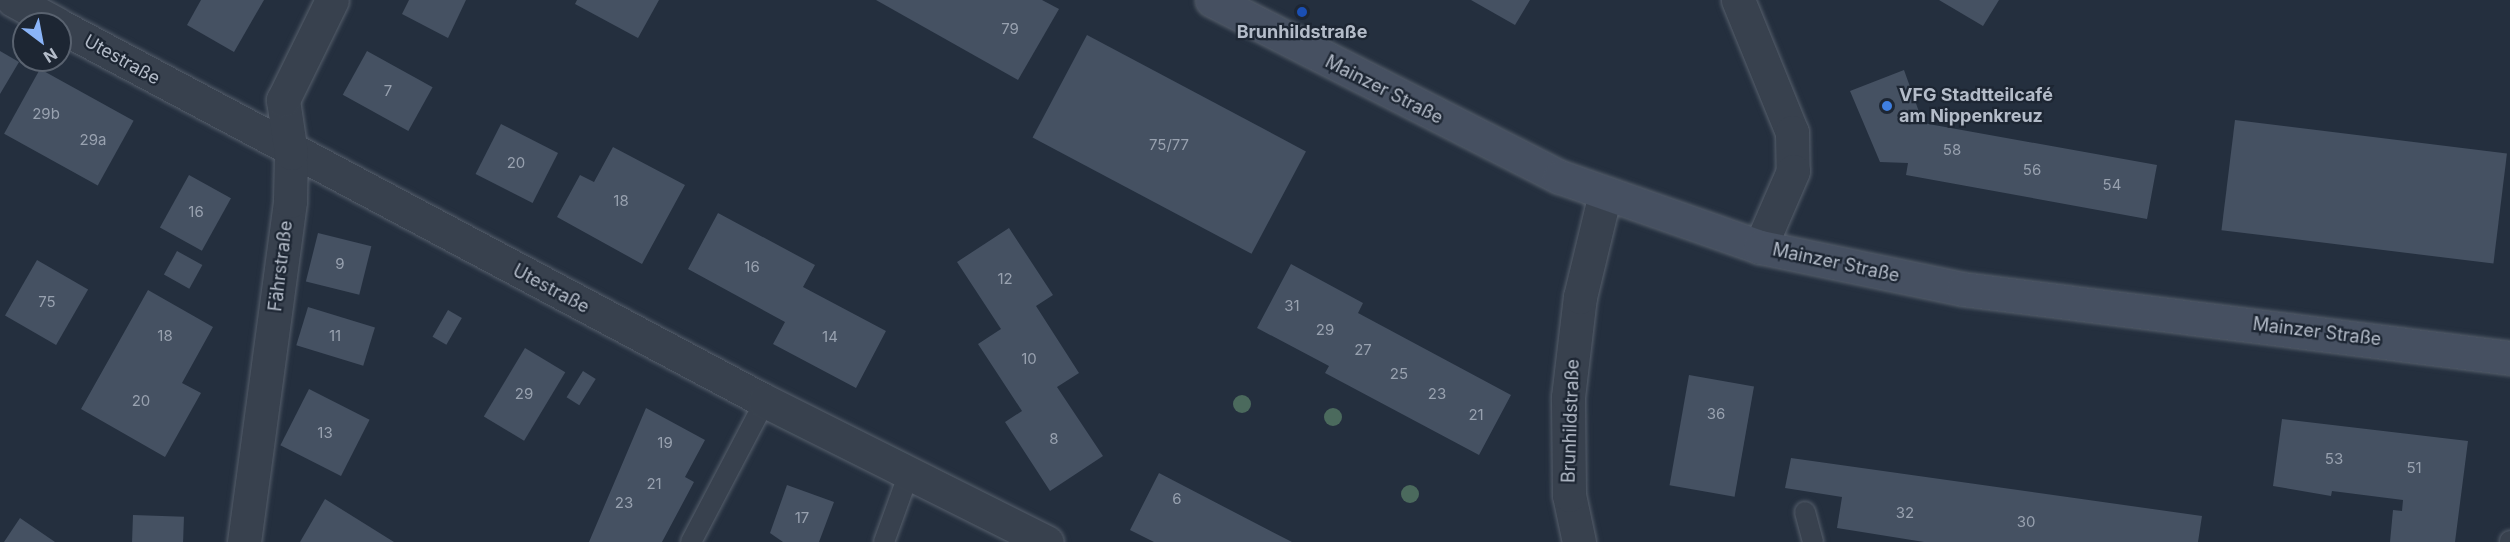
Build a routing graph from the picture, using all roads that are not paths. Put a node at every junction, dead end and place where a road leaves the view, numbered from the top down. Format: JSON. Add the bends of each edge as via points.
{"nodes":[{"id":1,"x":13,"y":0,"type":"edge"},
{"id":2,"x":332,"y":0,"type":"edge"},
{"id":3,"x":1212,"y":0,"type":"edge"},
{"id":4,"x":1738,"y":0,"type":"edge"},
{"id":5,"x":35,"y":12,"type":"edge"},
{"id":6,"x":72,"y":33,"type":"edge"},
{"id":7,"x":291,"y":153,"type":"junction"},
{"id":8,"x":1605,"y":194,"type":"junction"},
{"id":9,"x":1760,"y":248,"type":"junction"},
{"id":10,"x":2510,"y":358,"type":"edge"},
{"id":11,"x":765,"y":401,"type":"junction"},
{"id":12,"x":909,"y":473,"type":"junction"},
{"id":13,"x":1805,"y":512,"type":"dead end"},
{"id":14,"x":244,"y":542,"type":"edge"},
{"id":15,"x":691,"y":542,"type":"edge"},
{"id":16,"x":884,"y":542,"type":"edge"},
{"id":17,"x":1047,"y":542,"type":"edge"},
{"id":18,"x":1578,"y":542,"type":"edge"},
{"id":19,"x":1813,"y":542,"type":"edge"}],
"edges":[{"from":1,"to":5,"type":"street","name":"Utestraße"},
{"from":2,"to":7,"type":"street","name":"Fährstraße","via":[[283,100]]},
{"from":3,"to":8,"type":"street","name":"Mainzer Straße","via":[[1482,139]]},
{"from":4,"to":9,"type":"street","via":[[1792,132],[1793,171]]},
{"from":6,"to":7,"type":"street","name":"Utestraße"},
{"from":7,"to":11,"type":"street","name":"Utestraße"},
{"from":7,"to":14,"type":"street","name":"Fährstraße","via":[[290,201]]},
{"from":8,"to":9,"type":"street","name":"Mainzer Straße"},
{"from":8,"to":18,"type":"street","name":"Brunhildstraße","via":[[1580,297],[1569,387],[1569,495]]},
{"from":9,"to":10,"type":"street","name":"Mainzer Straße","via":[[1963,289]]},
{"from":11,"to":12,"type":"street","name":"Utestraße"},
{"from":11,"to":15,"type":"lane"},
{"from":12,"to":16,"type":"lane"},
{"from":12,"to":17,"type":"street","name":"Utestraße"},
{"from":13,"to":19,"type":"lane"}]}
